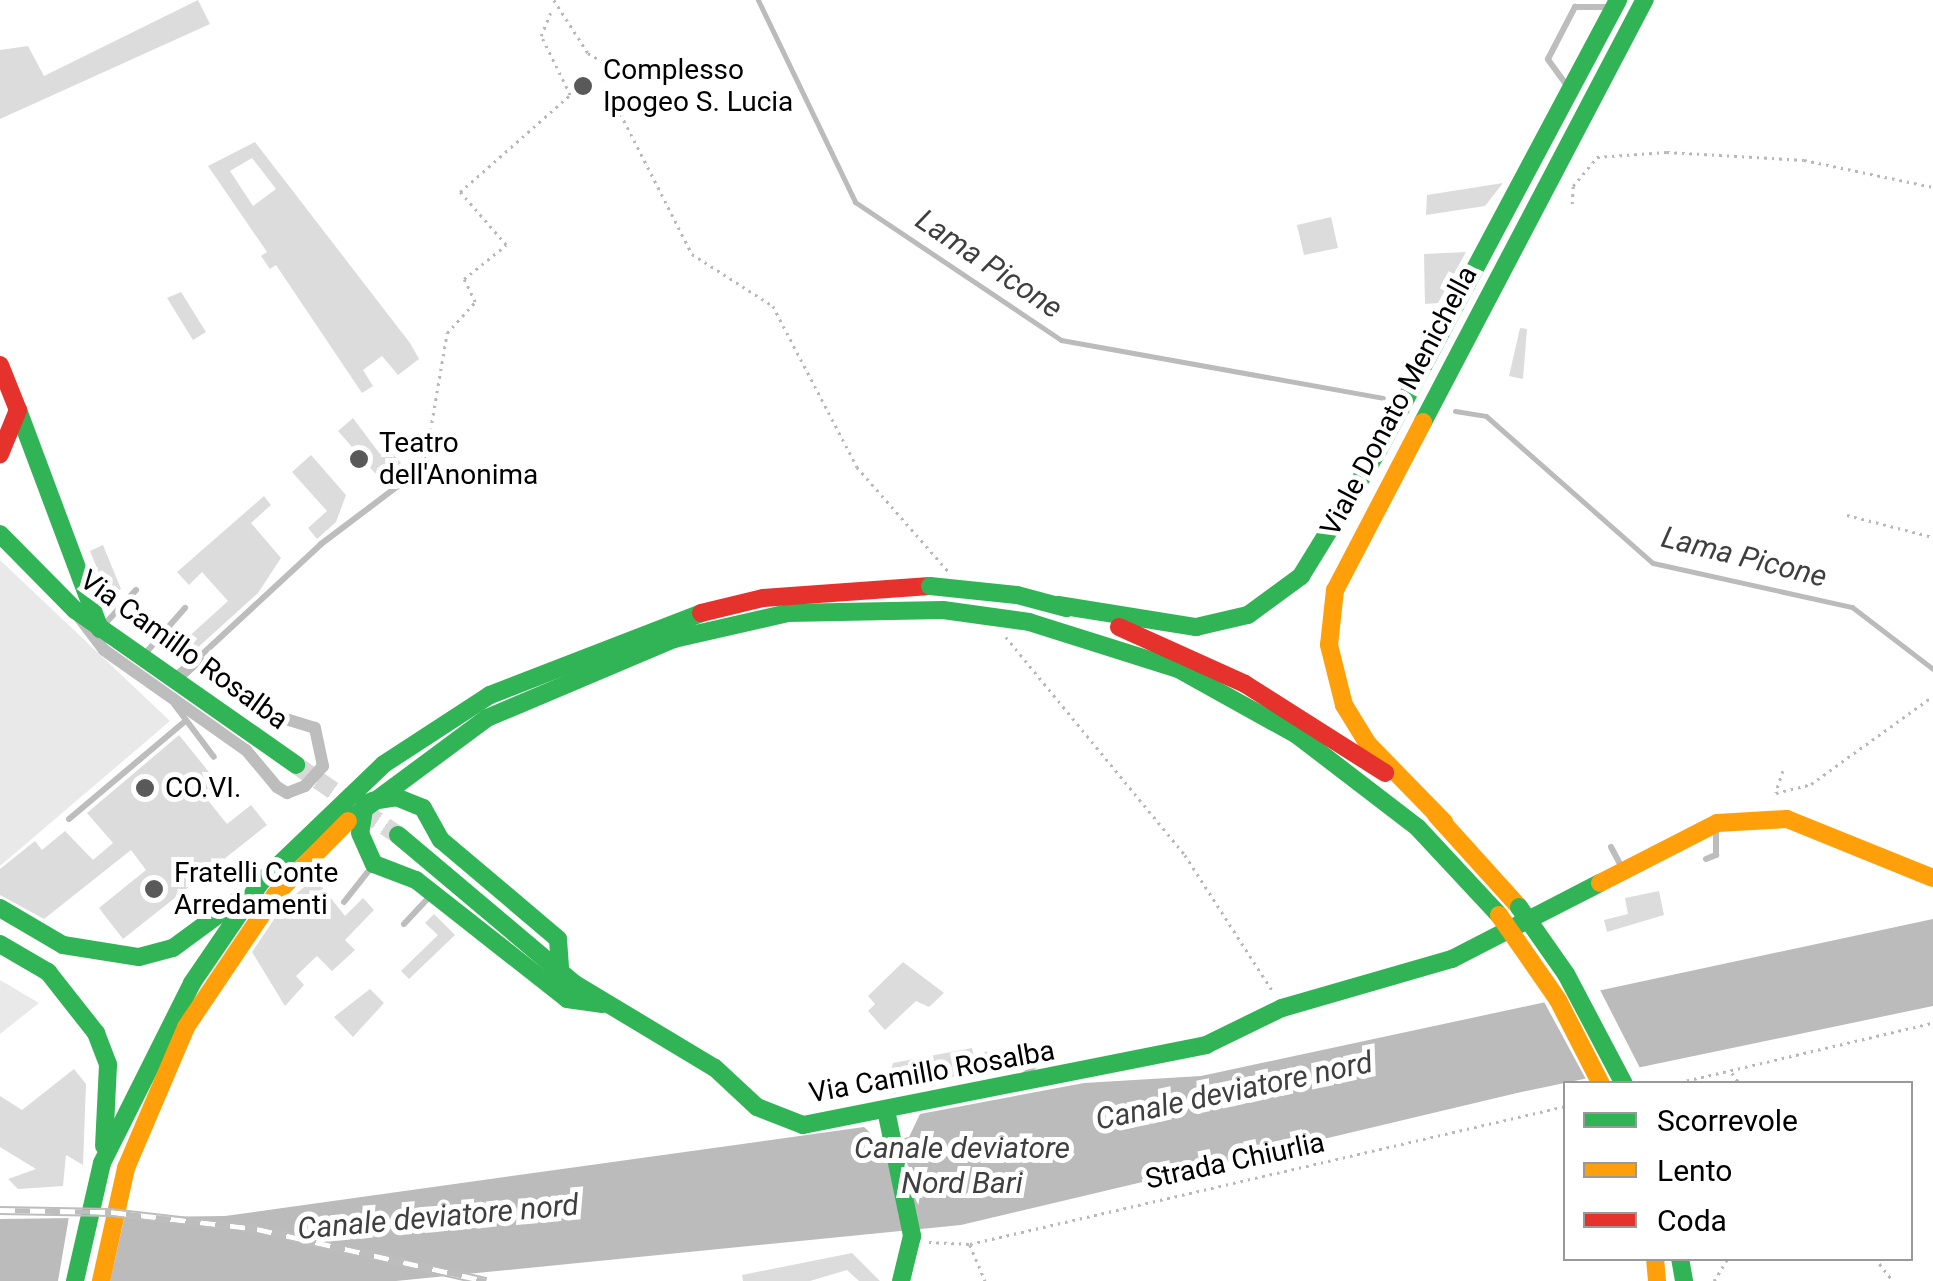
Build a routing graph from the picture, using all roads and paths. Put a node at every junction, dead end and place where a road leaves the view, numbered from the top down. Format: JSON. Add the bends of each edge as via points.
{"nodes":[{"id":1,"x":554,"y":0,"type":"edge"},
{"id":2,"x":1645,"y":0,"type":"edge"},
{"id":3,"x":1616,"y":4,"type":"edge"},
{"id":4,"x":552,"y":9,"type":"junction"},
{"id":5,"x":1569,"y":93,"type":"junction"},
{"id":6,"x":1933,"y":188,"type":"edge"},
{"id":7,"x":1572,"y":204,"type":"dead end"},
{"id":8,"x":0,"y":365,"type":"edge"},
{"id":9,"x":18,"y":410,"type":"junction"},
{"id":10,"x":0,"y":454,"type":"edge"},
{"id":11,"x":406,"y":480,"type":"joint"},
{"id":12,"x":1847,"y":515,"type":"dead end"},
{"id":13,"x":0,"y":534,"type":"edge"},
{"id":14,"x":1933,"y":537,"type":"edge"},
{"id":15,"x":961,"y":585,"type":"dead end"},
{"id":16,"x":136,"y":590,"type":"dead end"},
{"id":17,"x":825,"y":590,"type":"junction"},
{"id":18,"x":1058,"y":604,"type":"junction"},
{"id":19,"x":184,"y":608,"type":"dead end"},
{"id":20,"x":75,"y":610,"type":"junction"},
{"id":21,"x":703,"y":611,"type":"junction"},
{"id":22,"x":761,"y":618,"type":"junction"},
{"id":23,"x":100,"y":629,"type":"junction"},
{"id":24,"x":1000,"y":630,"type":"dead end"},
{"id":25,"x":142,"y":658,"type":"junction"},
{"id":26,"x":196,"y":660,"type":"junction"},
{"id":27,"x":175,"y":680,"type":"junction"},
{"id":28,"x":1933,"y":696,"type":"edge"},
{"id":29,"x":174,"y":702,"type":"junction"},
{"id":30,"x":183,"y":723,"type":"junction"},
{"id":31,"x":214,"y":756,"type":"dead end"},
{"id":32,"x":296,"y":765,"type":"tunnel mouth"},
{"id":33,"x":1783,"y":771,"type":"dead end"},
{"id":34,"x":366,"y":803,"type":"junction"},
{"id":35,"x":69,"y":819,"type":"dead end"},
{"id":36,"x":1444,"y":822,"type":"junction"},
{"id":37,"x":1716,"y":823,"type":"junction"},
{"id":38,"x":398,"y":836,"type":"tunnel mouth"},
{"id":39,"x":1611,"y":847,"type":"dead end"},
{"id":40,"x":1706,"y":858,"type":"dead end"},
{"id":41,"x":374,"y":864,"type":"junction"},
{"id":42,"x":1622,"y":869,"type":"junction"},
{"id":43,"x":1933,"y":878,"type":"edge"},
{"id":44,"x":261,"y":882,"type":"junction"},
{"id":45,"x":433,"y":894,"type":"junction"},
{"id":46,"x":344,"y":902,"type":"dead end"},
{"id":47,"x":0,"y":908,"type":"edge"},
{"id":48,"x":1508,"y":912,"type":"junction"},
{"id":49,"x":404,"y":924,"type":"dead end"},
{"id":50,"x":1515,"y":932,"type":"junction"},
{"id":51,"x":0,"y":944,"type":"edge"},
{"id":52,"x":560,"y":969,"type":"junction"},
{"id":53,"x":604,"y":1004,"type":"junction"},
{"id":54,"x":1282,"y":1008,"type":"junction"},
{"id":55,"x":1594,"y":1019,"type":"junction"},
{"id":56,"x":1933,"y":1023,"type":"edge"},
{"id":57,"x":1054,"y":1049,"type":"dead end"},
{"id":58,"x":1730,"y":1071,"type":"junction"},
{"id":59,"x":1599,"y":1081,"type":"edge"},
{"id":60,"x":1623,"y":1081,"type":"edge"},
{"id":61,"x":1685,"y":1081,"type":"edge"},
{"id":62,"x":1738,"y":1081,"type":"edge"},
{"id":63,"x":1016,"y":1085,"type":"junction"},
{"id":64,"x":1563,"y":1107,"type":"edge"},
{"id":65,"x":886,"y":1110,"type":"junction"},
{"id":66,"x":102,"y":1163,"type":"junction"},
{"id":67,"x":912,"y":1239,"type":"junction"},
{"id":68,"x":970,"y":1244,"type":"junction"},
{"id":69,"x":1877,"y":1261,"type":"edge"},
{"id":70,"x":75,"y":1281,"type":"edge"},
{"id":71,"x":101,"y":1281,"type":"edge"},
{"id":72,"x":901,"y":1281,"type":"edge"},
{"id":73,"x":985,"y":1281,"type":"edge"},
{"id":74,"x":1893,"y":1281,"type":"edge"}],
"edges":[{"from":1,"to":4,"type":"path"},
{"from":2,"to":36,"type":"main road","name":"Viale Donato Menichella","via":[[1345,560],[1329,645],[1344,706],[1375,752]]},
{"from":3,"to":5,"type":"main road","name":"Viale Donato Menichella"},
{"from":3,"to":5,"type":"lane","via":[[1575,7],[1566,24],[1548,59]]},
{"from":4,"to":11,"type":"path","via":[[542,36],[570,94],[460,192],[506,245],[464,279],[475,302],[448,334],[424,466]]},
{"from":4,"to":15,"type":"path","via":[[606,64],[607,87],[692,254],[773,306],[857,468]]},
{"from":5,"to":18,"type":"main road","name":"Viale Donato Menichella","via":[[1324,546],[1286,591],[1220,624],[1157,626]]},
{"from":6,"to":7,"type":"path","via":[[1804,160],[1667,152],[1597,157],[1573,186]]},
{"from":8,"to":9,"type":"main road"},
{"from":9,"to":10,"type":"main road"},
{"from":9,"to":23,"type":"main road"},
{"from":11,"to":26,"type":"lane","via":[[321,544]]},
{"from":12,"to":14,"type":"path"},
{"from":13,"to":20,"type":"main road","name":"Via Camillo Rosalba"},
{"from":16,"to":23,"type":"lane"},
{"from":17,"to":18,"type":"main road","bridge":true,"via":[[930,586]]},
{"from":17,"to":21,"type":"main road"},
{"from":17,"to":22,"type":"main road"},
{"from":18,"to":36,"type":"main road","via":[[1245,684],[1384,773]]},
{"from":19,"to":25,"type":"lane"},
{"from":20,"to":23,"type":"main road","name":"Via Camillo Rosalba"},
{"from":20,"to":29,"type":"street","via":[[104,650]]},
{"from":21,"to":22,"type":"main road"},
{"from":21,"to":44,"type":"main road","via":[[543,668],[440,724],[340,800]]},
{"from":22,"to":34,"type":"main road","via":[[674,639],[556,683],[487,718]]},
{"from":22,"to":48,"type":"main road","bridge":true,"via":[[943,610],[1029,622],[1178,669],[1298,735],[1418,828]]},
{"from":23,"to":25,"type":"main road","name":"Via Camillo Rosalba"},
{"from":24,"to":54,"type":"path","via":[[1186,855]]},
{"from":25,"to":27,"type":"main road","name":"Via Camillo Rosalba"},
{"from":26,"to":27,"type":"street"},
{"from":26,"to":29,"type":"street","via":[[278,717],[315,728],[323,766],[288,793],[246,750]]},
{"from":27,"to":32,"type":"main road","name":"Via Camillo Rosalba"},
{"from":28,"to":33,"type":"path","via":[[1810,784],[1776,793]]},
{"from":29,"to":30,"type":"lane"},
{"from":30,"to":31,"type":"lane"},
{"from":30,"to":35,"type":"lane"},
{"from":34,"to":41,"type":"main road","via":[[360,833]]},
{"from":34,"to":52,"type":"main road","via":[[396,797],[423,808],[442,840],[558,938]]},
{"from":34,"to":71,"type":"main road","via":[[275,895],[210,986],[126,1168]]},
{"from":36,"to":48,"type":"main road","via":[[1495,877]]},
{"from":37,"to":40,"type":"lane","via":[[1716,855]]},
{"from":37,"to":42,"type":"main road","name":"Via Camillo Rosalba"},
{"from":37,"to":43,"type":"main road","via":[[1788,819]]},
{"from":38,"to":52,"type":"main road","name":"Via Camillo Rosalba"},
{"from":39,"to":42,"type":"lane"},
{"from":41,"to":45,"type":"main road"},
{"from":41,"to":46,"type":"lane"},
{"from":42,"to":54,"type":"main road","name":"Via Camillo Rosalba","via":[[1419,972]]},
{"from":44,"to":47,"type":"main road","via":[[201,931],[139,957],[64,946]]},
{"from":44,"to":66,"type":"main road","via":[[160,1038]]},
{"from":45,"to":49,"type":"lane"},
{"from":45,"to":53,"type":"main road","via":[[526,974],[567,999]]},
{"from":48,"to":50,"type":"main road","bridge":true},
{"from":48,"to":55,"type":"main road","bridge":true},
{"from":50,"to":55,"type":"main road","bridge":true},
{"from":50,"to":59,"type":"main road","bridge":true},
{"from":51,"to":66,"type":"main road","via":[[48,972],[96,1033],[108,1064]]},
{"from":52,"to":53,"type":"main road","name":"Via Camillo Rosalba"},
{"from":53,"to":65,"type":"main road","name":"Via Camillo Rosalba","via":[[714,1068],[780,1118],[803,1125]]},
{"from":54,"to":63,"type":"main road","name":"Via Camillo Rosalba","via":[[1206,1045]]},
{"from":55,"to":60,"type":"main road","bridge":true},
{"from":56,"to":58,"type":"path"},
{"from":57,"to":63,"type":"lane"},
{"from":58,"to":61,"type":"path"},
{"from":58,"to":62,"type":"path"},
{"from":63,"to":65,"type":"main road","name":"Via Camillo Rosalba"},
{"from":64,"to":68,"type":"path","name":"Strada Chiurlia"},
{"from":65,"to":67,"type":"main road"},
{"from":66,"to":70,"type":"main road"},
{"from":67,"to":68,"type":"path","name":"Strada Chiurlia"},
{"from":67,"to":72,"type":"main road"},
{"from":68,"to":73,"type":"path"},
{"from":69,"to":74,"type":"path"}]}
